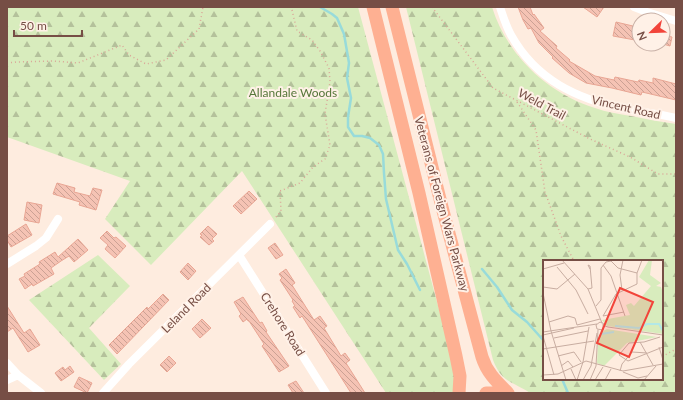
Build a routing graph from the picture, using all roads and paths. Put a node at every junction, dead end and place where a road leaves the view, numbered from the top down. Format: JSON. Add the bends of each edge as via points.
{"nodes":[{"id":1,"x":203,"y":7,"type":"edge"},
{"id":2,"x":290,"y":7,"type":"edge"},
{"id":3,"x":373,"y":7,"type":"edge"},
{"id":4,"x":392,"y":7,"type":"edge"},
{"id":5,"x":432,"y":7,"type":"edge"},
{"id":6,"x":500,"y":7,"type":"edge"},
{"id":7,"x":634,"y":7,"type":"edge"},
{"id":8,"x":676,"y":21,"type":"edge"},
{"id":9,"x":7,"y":63,"type":"edge"},
{"id":10,"x":516,"y":100,"type":"junction"},
{"id":11,"x":676,"y":118,"type":"edge"},
{"id":12,"x":676,"y":174,"type":"edge"},
{"id":13,"x":58,"y":219,"type":"dead end"},
{"id":14,"x":270,"y":224,"type":"joint"},
{"id":15,"x":239,"y":255,"type":"junction"},
{"id":16,"x":573,"y":260,"type":"edge"},
{"id":17,"x":7,"y":264,"type":"edge"},
{"id":18,"x":676,"y":349,"type":"edge"},
{"id":19,"x":663,"y":356,"type":"edge"},
{"id":20,"x":7,"y":363,"type":"edge"},
{"id":21,"x":18,"y":375,"type":"junction"},
{"id":22,"x":7,"y":380,"type":"edge"},
{"id":23,"x":41,"y":393,"type":"edge"},
{"id":24,"x":103,"y":393,"type":"edge"},
{"id":25,"x":326,"y":393,"type":"edge"},
{"id":26,"x":459,"y":393,"type":"edge"},
{"id":27,"x":486,"y":393,"type":"edge"},
{"id":28,"x":496,"y":393,"type":"edge"},
{"id":29,"x":508,"y":393,"type":"edge"}],
"edges":[{"from":1,"to":9,"type":"path","via":[[199,29],[166,60],[146,64],[129,55],[122,45],[78,63]]},
{"from":2,"to":14,"type":"path","via":[[297,31],[312,40],[329,68],[326,114],[330,145],[325,159],[300,183],[280,191],[281,211]]},
{"from":3,"to":26,"type":"highway","name":"Veterans of Foreign Wars Parkway","via":[[456,356],[460,376]]},
{"from":4,"to":29,"type":"highway","name":"Veterans of Foreign Wars Parkway","via":[[484,364],[490,375]]},
{"from":5,"to":10,"type":"path","name":"Weld Trail","via":[[493,88]]},
{"from":6,"to":11,"type":"street","name":"Vincent Road","via":[[520,50],[549,79],[571,92],[597,102]]},
{"from":7,"to":8,"type":"street"},
{"from":10,"to":12,"type":"path","name":"Weld Trail","via":[[630,157],[658,174]]},
{"from":10,"to":16,"type":"path","via":[[536,130],[545,192],[561,236]]},
{"from":13,"to":17,"type":"street","via":[[46,238]]},
{"from":14,"to":15,"type":"street","name":"Leland Road"},
{"from":15,"to":24,"type":"street","name":"Leland Road"},
{"from":15,"to":25,"type":"street","name":"Crehore Road"},
{"from":18,"to":19,"type":"path"},
{"from":20,"to":21,"type":"street"},
{"from":21,"to":22,"type":"street"},
{"from":21,"to":23,"type":"street"},
{"from":27,"to":28,"type":"highway"}]}
